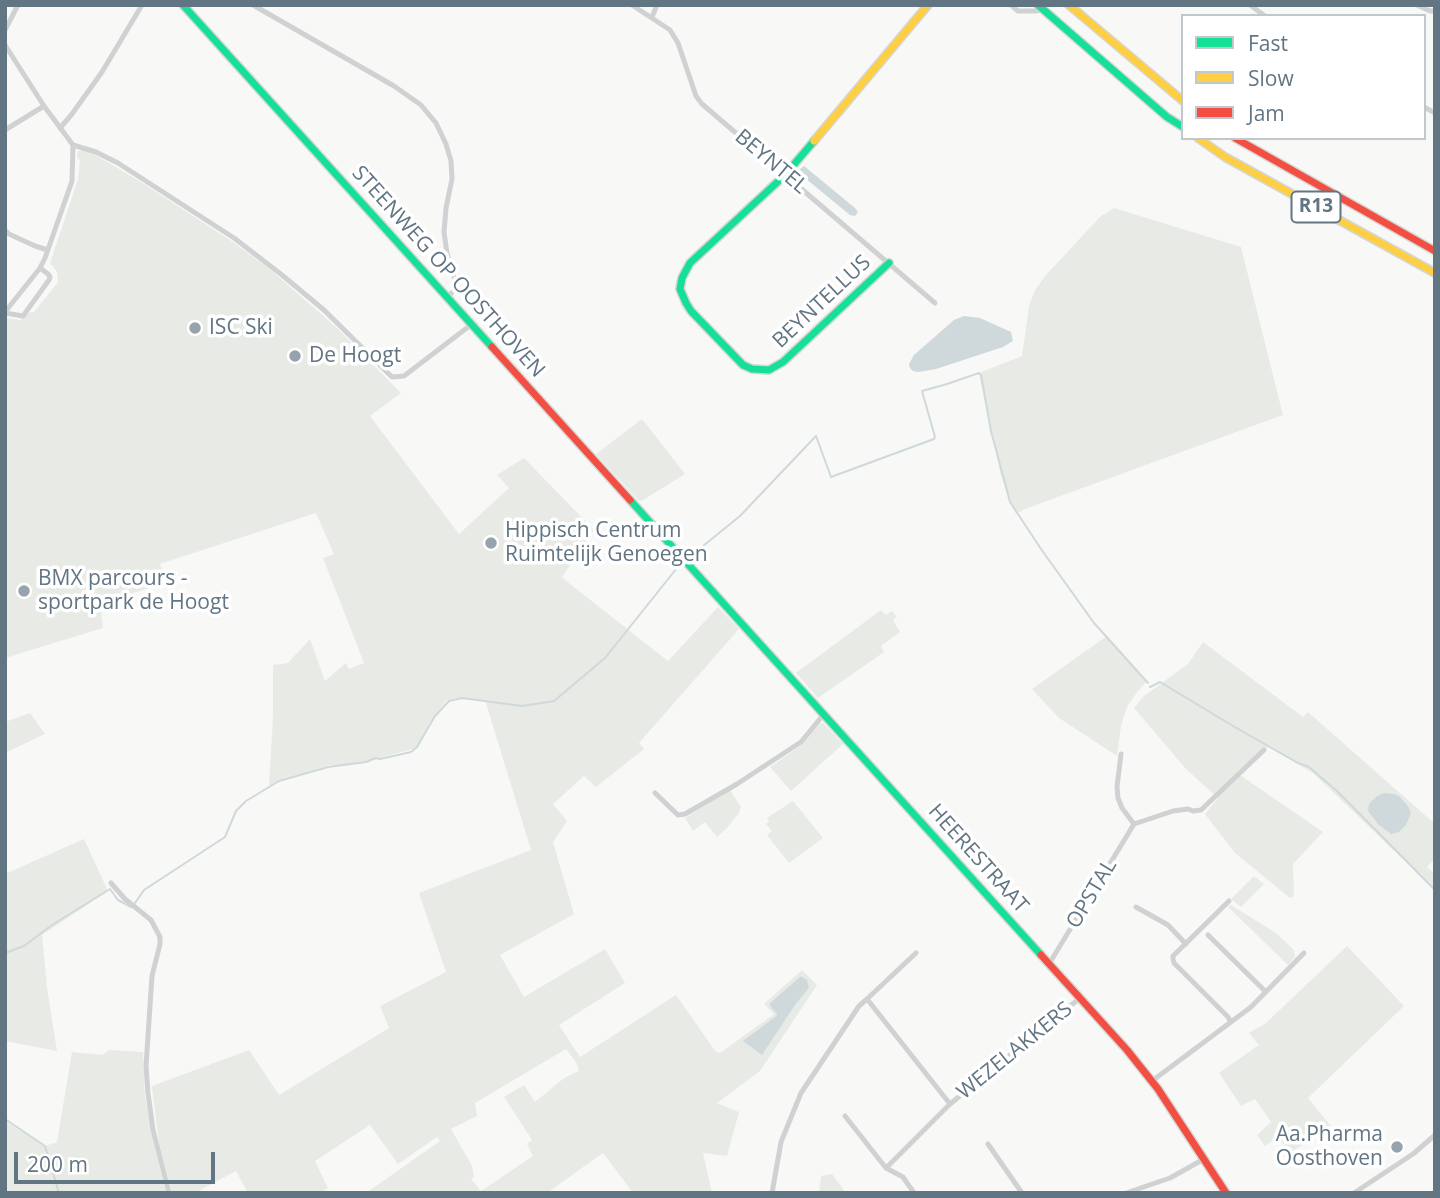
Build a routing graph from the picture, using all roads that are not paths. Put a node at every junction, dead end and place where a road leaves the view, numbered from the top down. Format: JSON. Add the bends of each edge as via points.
{"nodes":[{"id":1,"x":18,"y":5,"type":"edge"},
{"id":2,"x":142,"y":5,"type":"edge"},
{"id":3,"x":183,"y":5,"type":"edge"},
{"id":4,"x":253,"y":5,"type":"edge"},
{"id":5,"x":632,"y":5,"type":"edge"},
{"id":6,"x":657,"y":5,"type":"edge"},
{"id":7,"x":928,"y":5,"type":"edge"},
{"id":8,"x":1011,"y":5,"type":"edge"},
{"id":9,"x":1069,"y":5,"type":"edge"},
{"id":10,"x":1417,"y":5,"type":"edge"},
{"id":11,"x":1042,"y":6,"type":"edge"},
{"id":12,"x":1435,"y":11,"type":"edge"},
{"id":13,"x":652,"y":17,"type":"junction"},
{"id":14,"x":5,"y":30,"type":"edge"},
{"id":15,"x":5,"y":45,"type":"edge"},
{"id":16,"x":1181,"y":99,"type":"edge"},
{"id":17,"x":44,"y":106,"type":"junction"},
{"id":18,"x":1181,"y":126,"type":"edge"},
{"id":19,"x":60,"y":128,"type":"junction"},
{"id":20,"x":5,"y":130,"type":"edge"},
{"id":21,"x":1201,"y":140,"type":"edge"},
{"id":22,"x":1240,"y":140,"type":"edge"},
{"id":23,"x":74,"y":145,"type":"junction"},
{"id":24,"x":785,"y":175,"type":"junction"},
{"id":25,"x":5,"y":230,"type":"edge"},
{"id":26,"x":48,"y":250,"type":"junction"},
{"id":27,"x":1435,"y":251,"type":"edge"},
{"id":28,"x":889,"y":263,"type":"junction"},
{"id":29,"x":40,"y":268,"type":"junction"},
{"id":30,"x":1435,"y":273,"type":"edge"},
{"id":31,"x":447,"y":298,"type":"junction"},
{"id":32,"x":935,"y":303,"type":"dead end"},
{"id":33,"x":5,"y":312,"type":"edge"},
{"id":34,"x":472,"y":324,"type":"junction"},
{"id":35,"x":687,"y":563,"type":"joint"},
{"id":36,"x":824,"y":714,"type":"junction"},
{"id":37,"x":1264,"y":750,"type":"dead end"},
{"id":38,"x":1121,"y":754,"type":"dead end"},
{"id":39,"x":655,"y":793,"type":"dead end"},
{"id":40,"x":1134,"y":824,"type":"junction"},
{"id":41,"x":111,"y":883,"type":"dead end"},
{"id":42,"x":1229,"y":901,"type":"dead end"},
{"id":43,"x":1136,"y":907,"type":"dead end"},
{"id":44,"x":1208,"y":935,"type":"dead end"},
{"id":45,"x":1186,"y":944,"type":"junction"},
{"id":46,"x":916,"y":953,"type":"dead end"},
{"id":47,"x":1304,"y":954,"type":"dead end"},
{"id":48,"x":1049,"y":964,"type":"junction"},
{"id":49,"x":1266,"y":992,"type":"junction"},
{"id":50,"x":1080,"y":998,"type":"junction"},
{"id":51,"x":866,"y":999,"type":"junction"},
{"id":52,"x":1231,"y":1022,"type":"junction"},
{"id":53,"x":1152,"y":1081,"type":"junction"},
{"id":54,"x":950,"y":1104,"type":"junction"},
{"id":55,"x":845,"y":1116,"type":"dead end"},
{"id":56,"x":1435,"y":1136,"type":"edge"},
{"id":57,"x":988,"y":1144,"type":"dead end"},
{"id":58,"x":1204,"y":1158,"type":"junction"},
{"id":59,"x":886,"y":1168,"type":"junction"},
{"id":60,"x":169,"y":1193,"type":"edge"},
{"id":61,"x":772,"y":1193,"type":"edge"},
{"id":62,"x":914,"y":1193,"type":"edge"},
{"id":63,"x":1022,"y":1193,"type":"edge"},
{"id":64,"x":1126,"y":1193,"type":"edge"},
{"id":65,"x":1226,"y":1193,"type":"edge"},
{"id":66,"x":1354,"y":1193,"type":"edge"}],
"edges":[{"from":1,"to":14,"type":"street"},
{"from":2,"to":19,"type":"street","via":[[102,72]]},
{"from":3,"to":31,"type":"street","name":"STEENWEG OP OOSTHOVEN"},
{"from":4,"to":31,"type":"street","via":[[394,86],[436,123],[451,161],[444,232],[456,289]]},
{"from":5,"to":13,"type":"street","name":"BEYNTEL"},
{"from":6,"to":13,"type":"street"},
{"from":7,"to":24,"type":"street"},
{"from":8,"to":11,"type":"street","via":[[1018,11],[1036,11]]},
{"from":9,"to":16,"type":"street"},
{"from":10,"to":12,"type":"street"},
{"from":11,"to":18,"type":"street"},
{"from":13,"to":24,"type":"street","name":"BEYNTEL","via":[[670,30],[678,43],[702,104]]},
{"from":15,"to":17,"type":"street"},
{"from":17,"to":19,"type":"street"},
{"from":17,"to":20,"type":"street"},
{"from":19,"to":23,"type":"street"},
{"from":21,"to":30,"type":"street","number":"R13"},
{"from":22,"to":27,"type":"street","number":"R13"},
{"from":23,"to":26,"type":"street","via":[[72,181]]},
{"from":23,"to":34,"type":"street","via":[[118,163],[234,238],[324,310],[393,377],[404,376]]},
{"from":24,"to":28,"type":"street","name":"BEYNTEL"},
{"from":24,"to":28,"type":"street","name":"BEYNTELLUS","via":[[690,263],[682,278],[686,303],[743,365],[769,370],[783,362]]},
{"from":25,"to":26,"type":"street"},
{"from":26,"to":29,"type":"street"},
{"from":28,"to":32,"type":"street","name":"BEYNTEL"},
{"from":29,"to":33,"type":"street"},
{"from":29,"to":33,"type":"street","via":[[49,280],[23,316]]},
{"from":31,"to":34,"type":"street","name":"STEENWEG OP OOSTHOVEN"},
{"from":34,"to":35,"type":"street","name":"STEENWEG OP OOSTHOVEN"},
{"from":35,"to":36,"type":"street","name":"HEERESTRAAT"},
{"from":36,"to":39,"type":"street","via":[[801,742],[685,814],[678,815]]},
{"from":36,"to":48,"type":"street","name":"HEERESTRAAT"},
{"from":37,"to":40,"type":"street","via":[[1201,810],[1173,811]]},
{"from":38,"to":40,"type":"street","via":[[1118,798]]},
{"from":40,"to":48,"type":"street","name":"OPSTAL"},
{"from":41,"to":60,"type":"street","via":[[151,920],[160,937],[152,976],[146,1066],[153,1130]]},
{"from":42,"to":45,"type":"street"},
{"from":43,"to":45,"type":"street","via":[[1168,925]]},
{"from":44,"to":49,"type":"street"},
{"from":45,"to":52,"type":"street","via":[[1174,956],[1174,963]]},
{"from":46,"to":51,"type":"street"},
{"from":47,"to":49,"type":"street"},
{"from":48,"to":50,"type":"street","name":"HEERESTRAAT"},
{"from":49,"to":52,"type":"street"},
{"from":50,"to":53,"type":"street","name":"HEERESTRAAT"},
{"from":50,"to":54,"type":"street","name":"WEZELAKKERS"},
{"from":51,"to":54,"type":"street","name":"WEZELAKKERS"},
{"from":51,"to":61,"type":"street","via":[[801,1093],[781,1142]]},
{"from":52,"to":53,"type":"street"},
{"from":53,"to":58,"type":"street","name":"HEERESTRAAT"},
{"from":54,"to":59,"type":"street","name":"WEZELAKKERS"},
{"from":55,"to":59,"type":"street"},
{"from":56,"to":66,"type":"street"},
{"from":57,"to":63,"type":"street"},
{"from":58,"to":64,"type":"street","via":[[1170,1178]]},
{"from":58,"to":65,"type":"street","name":"HEERESTRAAT"},
{"from":59,"to":62,"type":"street","via":[[903,1177]]}]}
